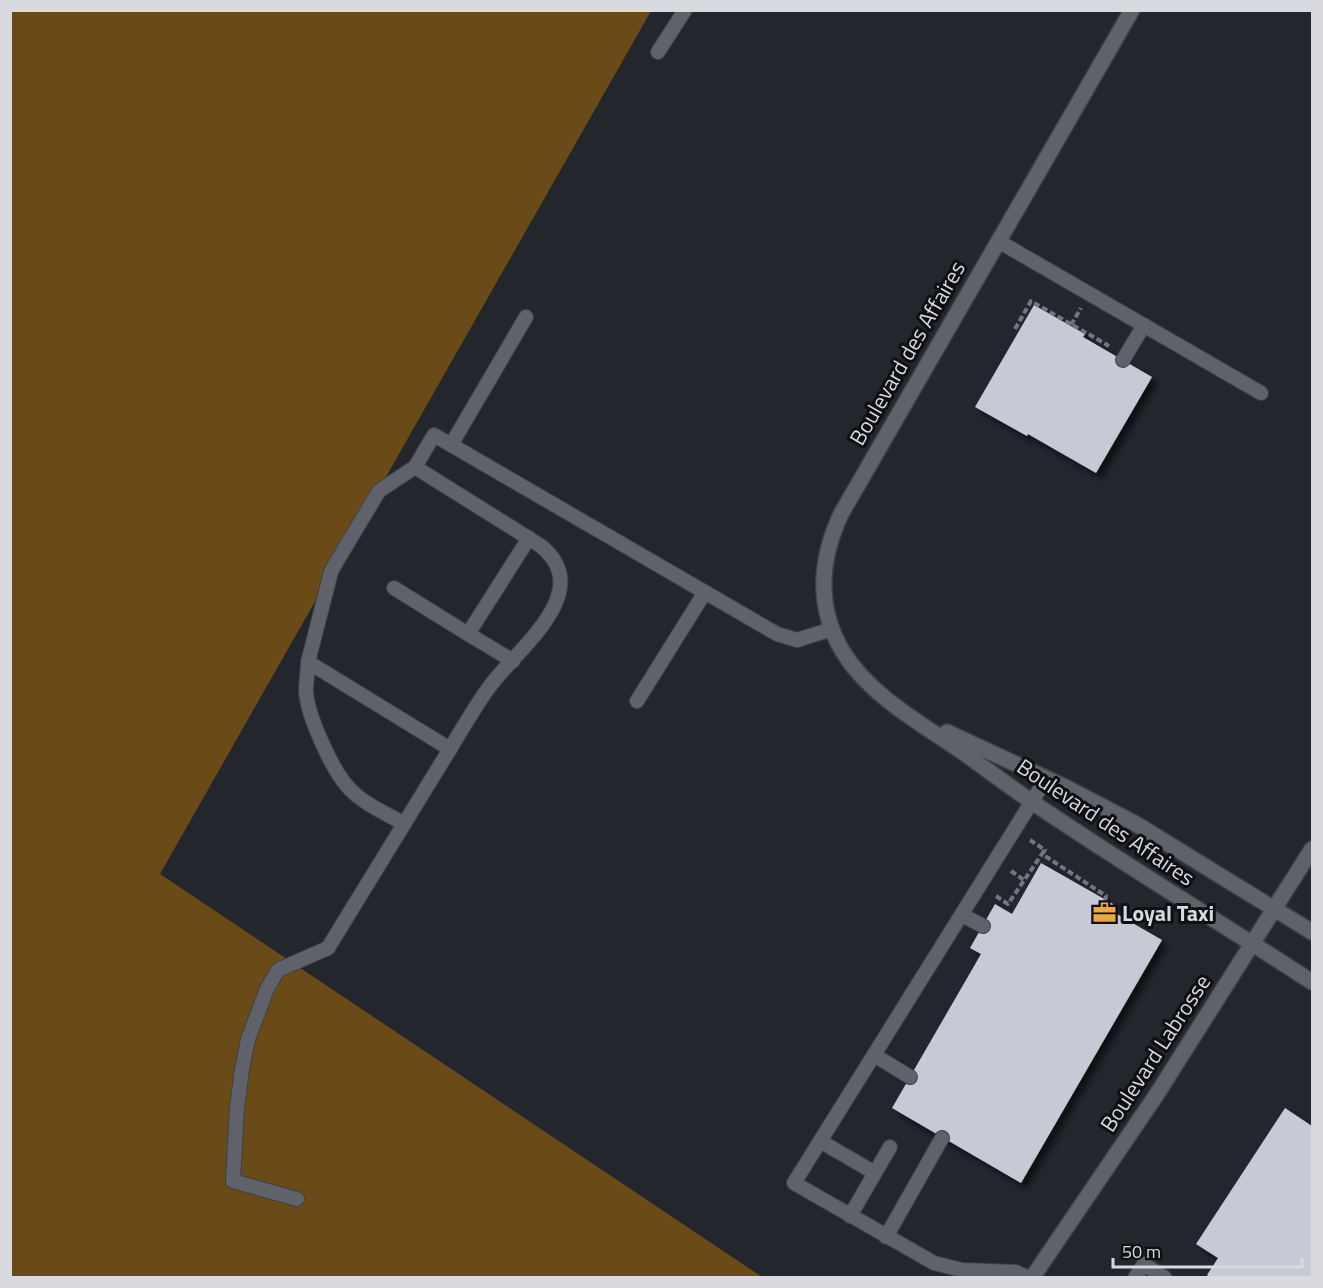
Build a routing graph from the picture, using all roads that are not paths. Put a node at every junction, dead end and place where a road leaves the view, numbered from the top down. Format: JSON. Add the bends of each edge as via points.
{"nodes":[{"id":1,"x":685,"y":10,"type":"edge"},
{"id":2,"x":1132,"y":10,"type":"edge"},
{"id":3,"x":658,"y":52,"type":"dead end"},
{"id":4,"x":998,"y":241,"type":"junction"},
{"id":5,"x":526,"y":317,"type":"dead end"},
{"id":6,"x":1144,"y":325,"type":"junction"},
{"id":7,"x":1124,"y":360,"type":"dead end"},
{"id":8,"x":1261,"y":393,"type":"dead end"},
{"id":9,"x":451,"y":445,"type":"junction"},
{"id":10,"x":415,"y":467,"type":"junction"},
{"id":11,"x":529,"y":538,"type":"junction"},
{"id":12,"x":394,"y":588,"type":"dead end"},
{"id":13,"x":705,"y":592,"type":"junction"},
{"id":14,"x":832,"y":628,"type":"junction"},
{"id":15,"x":468,"y":634,"type":"junction"},
{"id":16,"x":513,"y":661,"type":"junction"},
{"id":17,"x":308,"y":662,"type":"junction"},
{"id":18,"x":637,"y":701,"type":"dead end"},
{"id":19,"x":909,"y":714,"type":"junction"},
{"id":20,"x":450,"y":749,"type":"junction"},
{"id":21,"x":1047,"y":779,"type":"junction"},
{"id":22,"x":1033,"y":802,"type":"junction"},
{"id":23,"x":404,"y":824,"type":"junction"},
{"id":24,"x":1312,"y":849,"type":"edge"},
{"id":25,"x":1275,"y":909,"type":"junction"},
{"id":26,"x":962,"y":915,"type":"junction"},
{"id":27,"x":983,"y":926,"type":"dead end"},
{"id":28,"x":1312,"y":932,"type":"edge"},
{"id":29,"x":1252,"y":945,"type":"junction"},
{"id":30,"x":1312,"y":982,"type":"edge"},
{"id":31,"x":874,"y":1055,"type":"junction"},
{"id":32,"x":910,"y":1077,"type":"dead end"},
{"id":33,"x":942,"y":1138,"type":"dead end"},
{"id":34,"x":820,"y":1141,"type":"junction"},
{"id":35,"x":890,"y":1147,"type":"dead end"},
{"id":36,"x":875,"y":1173,"type":"junction"},
{"id":37,"x":297,"y":1200,"type":"dead end"},
{"id":38,"x":850,"y":1216,"type":"junction"},
{"id":39,"x":886,"y":1237,"type":"junction"},
{"id":40,"x":1030,"y":1278,"type":"edge"},
{"id":41,"x":1135,"y":1278,"type":"edge"},
{"id":42,"x":1165,"y":1278,"type":"edge"}],
"edges":[{"from":1,"to":3,"type":"lane"},
{"from":2,"to":4,"type":"street","name":"Boulevard des Affaires"},
{"from":4,"to":6,"type":"lane"},
{"from":4,"to":14,"type":"street","name":"Boulevard des Affaires","via":[[835,527],[822,578]]},
{"from":5,"to":9,"type":"lane"},
{"from":6,"to":7,"type":"lane"},
{"from":6,"to":8,"type":"lane"},
{"from":9,"to":10,"type":"lane","via":[[434,435]]},
{"from":9,"to":13,"type":"lane"},
{"from":10,"to":11,"type":"lane"},
{"from":10,"to":17,"type":"lane","via":[[379,491],[337,561]]},
{"from":11,"to":15,"type":"lane"},
{"from":11,"to":16,"type":"lane","via":[[552,556],[561,584],[554,605]]},
{"from":12,"to":15,"type":"lane"},
{"from":13,"to":14,"type":"lane","via":[[786,637],[807,638]]},
{"from":13,"to":18,"type":"lane"},
{"from":14,"to":19,"type":"street","name":"Boulevard des Affaires","via":[[861,676]]},
{"from":15,"to":16,"type":"lane"},
{"from":16,"to":20,"type":"lane","via":[[490,686]]},
{"from":17,"to":20,"type":"lane"},
{"from":17,"to":23,"type":"lane","via":[[308,706],[342,780],[362,799]]},
{"from":19,"to":21,"type":"street","name":"Boulevard des Affaires"},
{"from":19,"to":22,"type":"street","name":"Boulevard des Affaires"},
{"from":20,"to":23,"type":"lane"},
{"from":21,"to":22,"type":"lane"},
{"from":21,"to":25,"type":"street","name":"Boulevard des Affaires","via":[[1136,824]]},
{"from":22,"to":26,"type":"lane"},
{"from":22,"to":29,"type":"street","name":"Boulevard des Affaires"},
{"from":23,"to":37,"type":"lane","via":[[328,948],[278,970],[248,1039],[237,1108],[233,1181]]},
{"from":24,"to":25,"type":"street","name":"Boulevard Labrosse"},
{"from":25,"to":28,"type":"street","name":"Boulevard des Affaires"},
{"from":25,"to":29,"type":"street","name":"Boulevard Labrosse"},
{"from":26,"to":27,"type":"lane"},
{"from":26,"to":31,"type":"lane"},
{"from":29,"to":30,"type":"street","name":"Boulevard des Affaires"},
{"from":29,"to":40,"type":"street","name":"Boulevard Labrosse","via":[[1157,1094]]},
{"from":31,"to":32,"type":"lane"},
{"from":31,"to":34,"type":"lane"},
{"from":33,"to":39,"type":"lane"},
{"from":34,"to":36,"type":"lane"},
{"from":34,"to":38,"type":"lane","via":[[794,1183]]},
{"from":35,"to":36,"type":"lane"},
{"from":36,"to":38,"type":"lane"},
{"from":38,"to":39,"type":"lane"},
{"from":39,"to":40,"type":"lane","via":[[945,1267],[1005,1270]]},
{"from":41,"to":42,"type":"lane","via":[[1144,1264]]}]}
